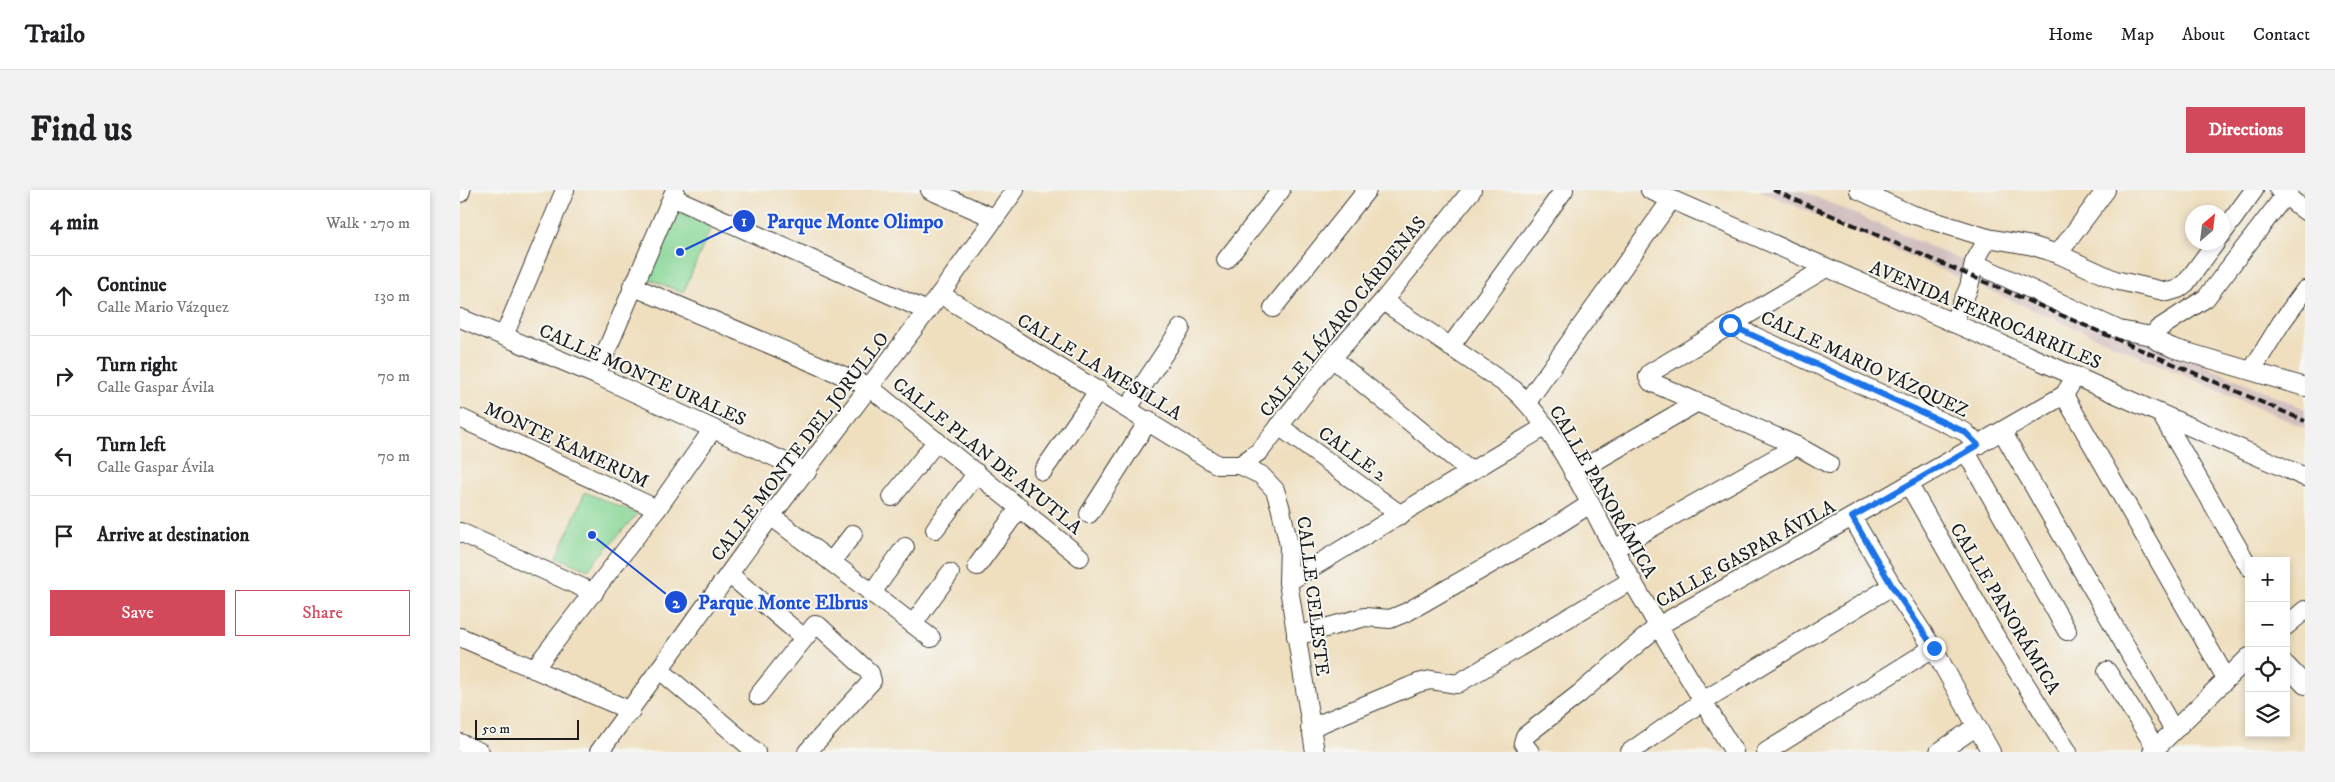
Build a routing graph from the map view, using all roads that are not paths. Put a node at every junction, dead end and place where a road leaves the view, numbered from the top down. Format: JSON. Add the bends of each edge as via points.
{"nodes":[{"id":1,"x":565,"y":190,"type":"edge"},
{"id":2,"x":930,"y":190,"type":"edge"},
{"id":3,"x":1015,"y":190,"type":"edge"},
{"id":4,"x":1281,"y":190,"type":"edge"},
{"id":5,"x":1367,"y":190,"type":"edge"},
{"id":6,"x":1472,"y":190,"type":"edge"},
{"id":7,"x":1564,"y":190,"type":"edge"},
{"id":8,"x":1650,"y":190,"type":"edge"},
{"id":9,"x":1859,"y":190,"type":"edge"},
{"id":10,"x":2106,"y":190,"type":"edge"},
{"id":11,"x":2254,"y":190,"type":"edge"},
{"id":12,"x":2285,"y":192,"type":"edge"},
{"id":13,"x":673,"y":194,"type":"edge"},
{"id":14,"x":1670,"y":200,"type":"junction"},
{"id":15,"x":2305,"y":210,"type":"edge"},
{"id":16,"x":994,"y":218,"type":"junction"},
{"id":17,"x":2230,"y":223,"type":"edge"},
{"id":18,"x":1988,"y":238,"type":"junction"},
{"id":19,"x":2210,"y":250,"type":"edge"},
{"id":20,"x":2058,"y":254,"type":"junction"},
{"id":21,"x":1226,"y":260,"type":"dead end"},
{"id":22,"x":1974,"y":263,"type":"junction"},
{"id":23,"x":1826,"y":268,"type":"junction"},
{"id":24,"x":632,"y":286,"type":"junction"},
{"id":25,"x":2305,"y":290,"type":"edge"},
{"id":26,"x":940,"y":294,"type":"junction"},
{"id":27,"x":1383,"y":301,"type":"junction"},
{"id":28,"x":1273,"y":308,"type":"dead end"},
{"id":29,"x":928,"y":311,"type":"junction"},
{"id":30,"x":460,"y":318,"type":"edge"},
{"id":31,"x":1952,"y":323,"type":"junction"},
{"id":32,"x":1730,"y":325,"type":"junction"},
{"id":33,"x":1182,"y":328,"type":"dead end"},
{"id":34,"x":504,"y":336,"type":"junction"},
{"id":35,"x":2152,"y":336,"type":"junction"},
{"id":36,"x":1450,"y":347,"type":"junction"},
{"id":37,"x":1332,"y":358,"type":"junction"},
{"id":38,"x":2252,"y":370,"type":"junction"},
{"id":39,"x":596,"y":375,"type":"junction"},
{"id":40,"x":2076,"y":376,"type":"junction"},
{"id":41,"x":868,"y":386,"type":"junction"},
{"id":42,"x":2305,"y":387,"type":"edge"},
{"id":43,"x":1099,"y":390,"type":"junction"},
{"id":44,"x":2064,"y":395,"type":"junction"},
{"id":45,"x":1527,"y":402,"type":"junction"},
{"id":46,"x":1696,"y":403,"type":"junction"},
{"id":47,"x":1128,"y":408,"type":"junction"},
{"id":48,"x":2162,"y":414,"type":"junction"},
{"id":49,"x":460,"y":418,"type":"edge"},
{"id":50,"x":1149,"y":420,"type":"junction"},
{"id":51,"x":1279,"y":426,"type":"junction"},
{"id":52,"x":1546,"y":426,"type":"junction"},
{"id":53,"x":713,"y":429,"type":"junction"},
{"id":54,"x":2002,"y":431,"type":"junction"},
{"id":55,"x":937,"y":441,"type":"junction"},
{"id":56,"x":1797,"y":446,"type":"junction"},
{"id":57,"x":1972,"y":449,"type":"junction"},
{"id":58,"x":1240,"y":464,"type":"junction"},
{"id":59,"x":1829,"y":464,"type":"dead end"},
{"id":60,"x":1043,"y":471,"type":"dead end"},
{"id":61,"x":1470,"y":471,"type":"junction"},
{"id":62,"x":807,"y":472,"type":"junction"},
{"id":63,"x":977,"y":473,"type":"junction"},
{"id":64,"x":1573,"y":474,"type":"junction"},
{"id":65,"x":2305,"y":477,"type":"edge"},
{"id":66,"x":1909,"y":485,"type":"junction"},
{"id":67,"x":892,"y":497,"type":"dead end"},
{"id":68,"x":1590,"y":504,"type":"junction"},
{"id":69,"x":1020,"y":507,"type":"junction"},
{"id":70,"x":657,"y":509,"type":"junction"},
{"id":71,"x":1089,"y":514,"type":"dead end"},
{"id":72,"x":1401,"y":515,"type":"junction"},
{"id":73,"x":772,"y":516,"type":"junction"},
{"id":74,"x":1852,"y":517,"type":"junction"},
{"id":75,"x":935,"y":529,"type":"dead end"},
{"id":76,"x":460,"y":532,"type":"edge"},
{"id":77,"x":854,"y":534,"type":"dead end"},
{"id":78,"x":905,"y":547,"type":"dead end"},
{"id":79,"x":1614,"y":548,"type":"junction"},
{"id":80,"x":1080,"y":557,"type":"dead end"},
{"id":81,"x":2245,"y":560,"type":"edge"},
{"id":82,"x":831,"y":562,"type":"junction"},
{"id":83,"x":978,"y":566,"type":"dead end"},
{"id":84,"x":950,"y":573,"type":"dead end"},
{"id":85,"x":729,"y":574,"type":"junction"},
{"id":86,"x":1632,"y":580,"type":"junction"},
{"id":87,"x":1288,"y":582,"type":"junction"},
{"id":88,"x":1892,"y":586,"type":"junction"},
{"id":89,"x":594,"y":592,"type":"junction"},
{"id":90,"x":871,"y":594,"type":"junction"},
{"id":91,"x":2305,"y":610,"type":"edge"},
{"id":92,"x":2290,"y":623,"type":"edge"},
{"id":93,"x":913,"y":624,"type":"junction"},
{"id":94,"x":1658,"y":626,"type":"junction"},
{"id":95,"x":2067,"y":631,"type":"dead end"},
{"id":96,"x":1296,"y":636,"type":"junction"},
{"id":97,"x":460,"y":637,"type":"edge"},
{"id":98,"x":804,"y":638,"type":"junction"},
{"id":99,"x":932,"y":638,"type":"dead end"},
{"id":100,"x":1934,"y":648,"type":"junction"},
{"id":101,"x":2245,"y":661,"type":"edge"},
{"id":102,"x":534,"y":669,"type":"junction"},
{"id":103,"x":2290,"y":669,"type":"edge"},
{"id":104,"x":660,"y":670,"type":"junction"},
{"id":105,"x":2107,"y":671,"type":"dead end"},
{"id":106,"x":2226,"y":678,"type":"junction"},
{"id":107,"x":2305,"y":685,"type":"edge"},
{"id":108,"x":758,"y":696,"type":"dead end"},
{"id":109,"x":1702,"y":701,"type":"junction"},
{"id":110,"x":631,"y":711,"type":"junction"},
{"id":111,"x":1977,"y":726,"type":"junction"},
{"id":112,"x":1310,"y":728,"type":"junction"},
{"id":113,"x":2173,"y":730,"type":"junction"},
{"id":114,"x":2154,"y":750,"type":"edge"},
{"id":115,"x":751,"y":751,"type":"edge"},
{"id":116,"x":599,"y":752,"type":"edge"},
{"id":117,"x":807,"y":752,"type":"edge"},
{"id":118,"x":1315,"y":752,"type":"edge"},
{"id":119,"x":1530,"y":752,"type":"edge"},
{"id":120,"x":1630,"y":752,"type":"edge"},
{"id":121,"x":1734,"y":752,"type":"edge"},
{"id":122,"x":1766,"y":752,"type":"edge"},
{"id":123,"x":1939,"y":752,"type":"edge"},
{"id":124,"x":1992,"y":752,"type":"edge"},
{"id":125,"x":2068,"y":752,"type":"edge"}],
"edges":[{"from":1,"to":34,"type":"street"},
{"from":2,"to":16,"type":"street"},
{"from":3,"to":16,"type":"street","name":"CALLE MONTE DEL JORULLO"},
{"from":4,"to":21,"type":"street"},
{"from":5,"to":28,"type":"street"},
{"from":6,"to":27,"type":"street","name":"CALLE LÁZARO CÁRDENAS"},
{"from":7,"to":36,"type":"street"},
{"from":8,"to":14,"type":"street","name":"AVENIDA FERROCARRILES"},
{"from":9,"to":18,"type":"street","via":[[1908,213]]},
{"from":10,"to":20,"type":"street"},
{"from":11,"to":17,"type":"street"},
{"from":12,"to":15,"type":"street"},
{"from":12,"to":35,"type":"street","via":[[2206,298]]},
{"from":13,"to":24,"type":"street"},
{"from":13,"to":29,"type":"street"},
{"from":14,"to":23,"type":"street","name":"AVENIDA FERROCARRILES"},
{"from":14,"to":45,"type":"street"},
{"from":16,"to":26,"type":"street","name":"CALLE MONTE DEL JORULLO"},
{"from":18,"to":20,"type":"street"},
{"from":18,"to":22,"type":"street"},
{"from":19,"to":20,"type":"street","via":[[2186,283],[2168,292],[2115,280]]},
{"from":22,"to":31,"type":"street","via":[[1970,287]]},
{"from":22,"to":35,"type":"street","via":[[2119,330]]},
{"from":23,"to":31,"type":"street","name":"AVENIDA FERROCARRILES"},
{"from":23,"to":32,"type":"street"},
{"from":24,"to":39,"type":"street"},
{"from":24,"to":41,"type":"street","name":"CALLE PLAN DE AYUTLA"},
{"from":25,"to":38,"type":"street"},
{"from":26,"to":29,"type":"street","name":"CALLE MONTE DEL JORULLO"},
{"from":26,"to":43,"type":"street","name":"CALLE LA MESILLA"},
{"from":27,"to":36,"type":"street","name":"CALLE PANORÁMICA"},
{"from":27,"to":37,"type":"street","name":"CALLE LÁZARO CÁRDENAS"},
{"from":29,"to":41,"type":"street","name":"CALLE MONTE DEL JORULLO"},
{"from":30,"to":34,"type":"street","name":"CALLE MONTE URALES"},
{"from":31,"to":40,"type":"street","name":"AVENIDA FERROCARRILES"},
{"from":32,"to":46,"type":"street","via":[[1648,377],[1651,382]]},
{"from":32,"to":57,"type":"street","name":"CALLE MARIO VÁZQUEZ","via":[[1965,432]]},
{"from":33,"to":47,"type":"street"},
{"from":34,"to":39,"type":"street","name":"CALLE MONTE URALES"},
{"from":35,"to":38,"type":"street","via":[[2173,348]]},
{"from":36,"to":45,"type":"street","name":"CALLE PANORÁMICA"},
{"from":37,"to":51,"type":"street","name":"CALLE LÁZARO CÁRDENAS"},
{"from":37,"to":61,"type":"street"},
{"from":38,"to":42,"type":"street"},
{"from":39,"to":53,"type":"street","name":"CALLE MONTE URALES"},
{"from":40,"to":44,"type":"street","name":"CALLE GASPAR ÁVILA"},
{"from":40,"to":48,"type":"street","name":"AVENIDA FERROCARRILES"},
{"from":41,"to":55,"type":"street","name":"CALLE PLAN DE AYUTLA"},
{"from":41,"to":62,"type":"street","name":"CALLE MONTE DEL JORULLO"},
{"from":43,"to":47,"type":"street","name":"CALLE LA MESILLA"},
{"from":43,"to":60,"type":"street"},
{"from":44,"to":54,"type":"street","name":"CALLE GASPAR ÁVILA"},
{"from":44,"to":106,"type":"street"},
{"from":45,"to":52,"type":"street","name":"CALLE PANORÁMICA"},
{"from":46,"to":56,"type":"street"},
{"from":46,"to":64,"type":"street"},
{"from":47,"to":50,"type":"street","name":"CALLE LA MESILLA"},
{"from":48,"to":65,"type":"street","name":"AVENIDA FERROCARRILES"},
{"from":48,"to":81,"type":"street"},
{"from":49,"to":70,"type":"street","name":"MONTE KAMERUM"},
{"from":50,"to":58,"type":"street","name":"CALLE LA MESILLA","via":[[1218,465]]},
{"from":50,"to":71,"type":"street"},
{"from":51,"to":58,"type":"street","name":"CALLE LÁZARO CÁRDENAS","via":[[1260,451]]},
{"from":51,"to":72,"type":"street","name":"CALLE 2"},
{"from":52,"to":61,"type":"street"},
{"from":52,"to":64,"type":"street","name":"CALLE PANORÁMICA"},
{"from":53,"to":62,"type":"street","name":"CALLE MONTE URALES"},
{"from":53,"to":70,"type":"street"},
{"from":54,"to":57,"type":"street","name":"CALLE GASPAR ÁVILA"},
{"from":54,"to":113,"type":"street"},
{"from":55,"to":63,"type":"street","name":"CALLE PLAN DE AYUTLA"},
{"from":55,"to":67,"type":"street"},
{"from":56,"to":59,"type":"street"},
{"from":56,"to":79,"type":"street"},
{"from":57,"to":66,"type":"street","name":"CALLE GASPAR ÁVILA"},
{"from":57,"to":95,"type":"street","name":"CALLE MARIO VÁZQUEZ"},
{"from":58,"to":87,"type":"street","name":"CALLE CELESTE","via":[[1261,475],[1275,490],[1288,544]]},
{"from":61,"to":72,"type":"street"},
{"from":62,"to":73,"type":"street","name":"CALLE MONTE DEL JORULLO"},
{"from":63,"to":69,"type":"street","name":"CALLE PLAN DE AYUTLA"},
{"from":63,"to":75,"type":"street"},
{"from":64,"to":68,"type":"street","name":"CALLE PANORÁMICA"},
{"from":66,"to":74,"type":"street","name":"CALLE GASPAR ÁVILA"},
{"from":66,"to":125,"type":"street","name":"CALLE PANORÁMICA","via":[[1994,634]]},
{"from":68,"to":79,"type":"street","name":"CALLE PANORÁMICA"},
{"from":68,"to":96,"type":"street","via":[[1407,612],[1390,619],[1365,617]]},
{"from":69,"to":80,"type":"street","name":"CALLE PLAN DE AYUTLA"},
{"from":69,"to":83,"type":"street"},
{"from":70,"to":89,"type":"street"},
{"from":72,"to":87,"type":"street"},
{"from":73,"to":82,"type":"street"},
{"from":73,"to":85,"type":"street","name":"CALLE MONTE DEL JORULLO"},
{"from":74,"to":88,"type":"street","name":"CALLE GASPAR ÁVILA"},
{"from":74,"to":94,"type":"street","name":"CALLE GASPAR ÁVILA"},
{"from":76,"to":89,"type":"street"},
{"from":77,"to":82,"type":"street"},
{"from":78,"to":90,"type":"street"},
{"from":79,"to":86,"type":"street","name":"CALLE PANORÁMICA"},
{"from":82,"to":90,"type":"street"},
{"from":84,"to":93,"type":"street"},
{"from":85,"to":98,"type":"street"},
{"from":85,"to":104,"type":"street","name":"CALLE MONTE DEL JORULLO"},
{"from":86,"to":94,"type":"street","name":"CALLE PANORÁMICA"},
{"from":86,"to":112,"type":"street","via":[[1457,684],[1431,680],[1418,683]]},
{"from":87,"to":96,"type":"street","name":"CALLE CELESTE"},
{"from":88,"to":100,"type":"street","name":"CALLE GASPAR ÁVILA"},
{"from":88,"to":109,"type":"street"},
{"from":89,"to":102,"type":"street"},
{"from":90,"to":93,"type":"street"},
{"from":91,"to":92,"type":"street"},
{"from":93,"to":99,"type":"street"},
{"from":94,"to":109,"type":"street","name":"CALLE PANORÁMICA"},
{"from":94,"to":119,"type":"street","name":"CALLE GASPAR ÁVILA","via":[[1525,736],[1523,743]]},
{"from":96,"to":112,"type":"street","name":"CALLE CELESTE"},
{"from":97,"to":102,"type":"street"},
{"from":98,"to":108,"type":"street"},
{"from":98,"to":117,"type":"street","via":[[812,627],[819,626],[872,677],[872,681]]},
{"from":100,"to":111,"type":"street","name":"CALLE GASPAR ÁVILA"},
{"from":100,"to":122,"type":"street"},
{"from":101,"to":106,"type":"street"},
{"from":102,"to":110,"type":"street"},
{"from":103,"to":107,"type":"street"},
{"from":104,"to":110,"type":"street","name":"CALLE MONTE DEL JORULLO"},
{"from":104,"to":115,"type":"street"},
{"from":105,"to":114,"type":"street"},
{"from":106,"to":113,"type":"street"},
{"from":109,"to":120,"type":"street"},
{"from":109,"to":121,"type":"street","name":"CALLE PANORÁMICA"},
{"from":110,"to":116,"type":"street","name":"CALLE MONTE DEL JORULLO"},
{"from":111,"to":123,"type":"street"},
{"from":111,"to":124,"type":"street","name":"CALLE GASPAR ÁVILA"},
{"from":112,"to":118,"type":"street","name":"CALLE CELESTE"},
{"from":113,"to":114,"type":"street"}]}
